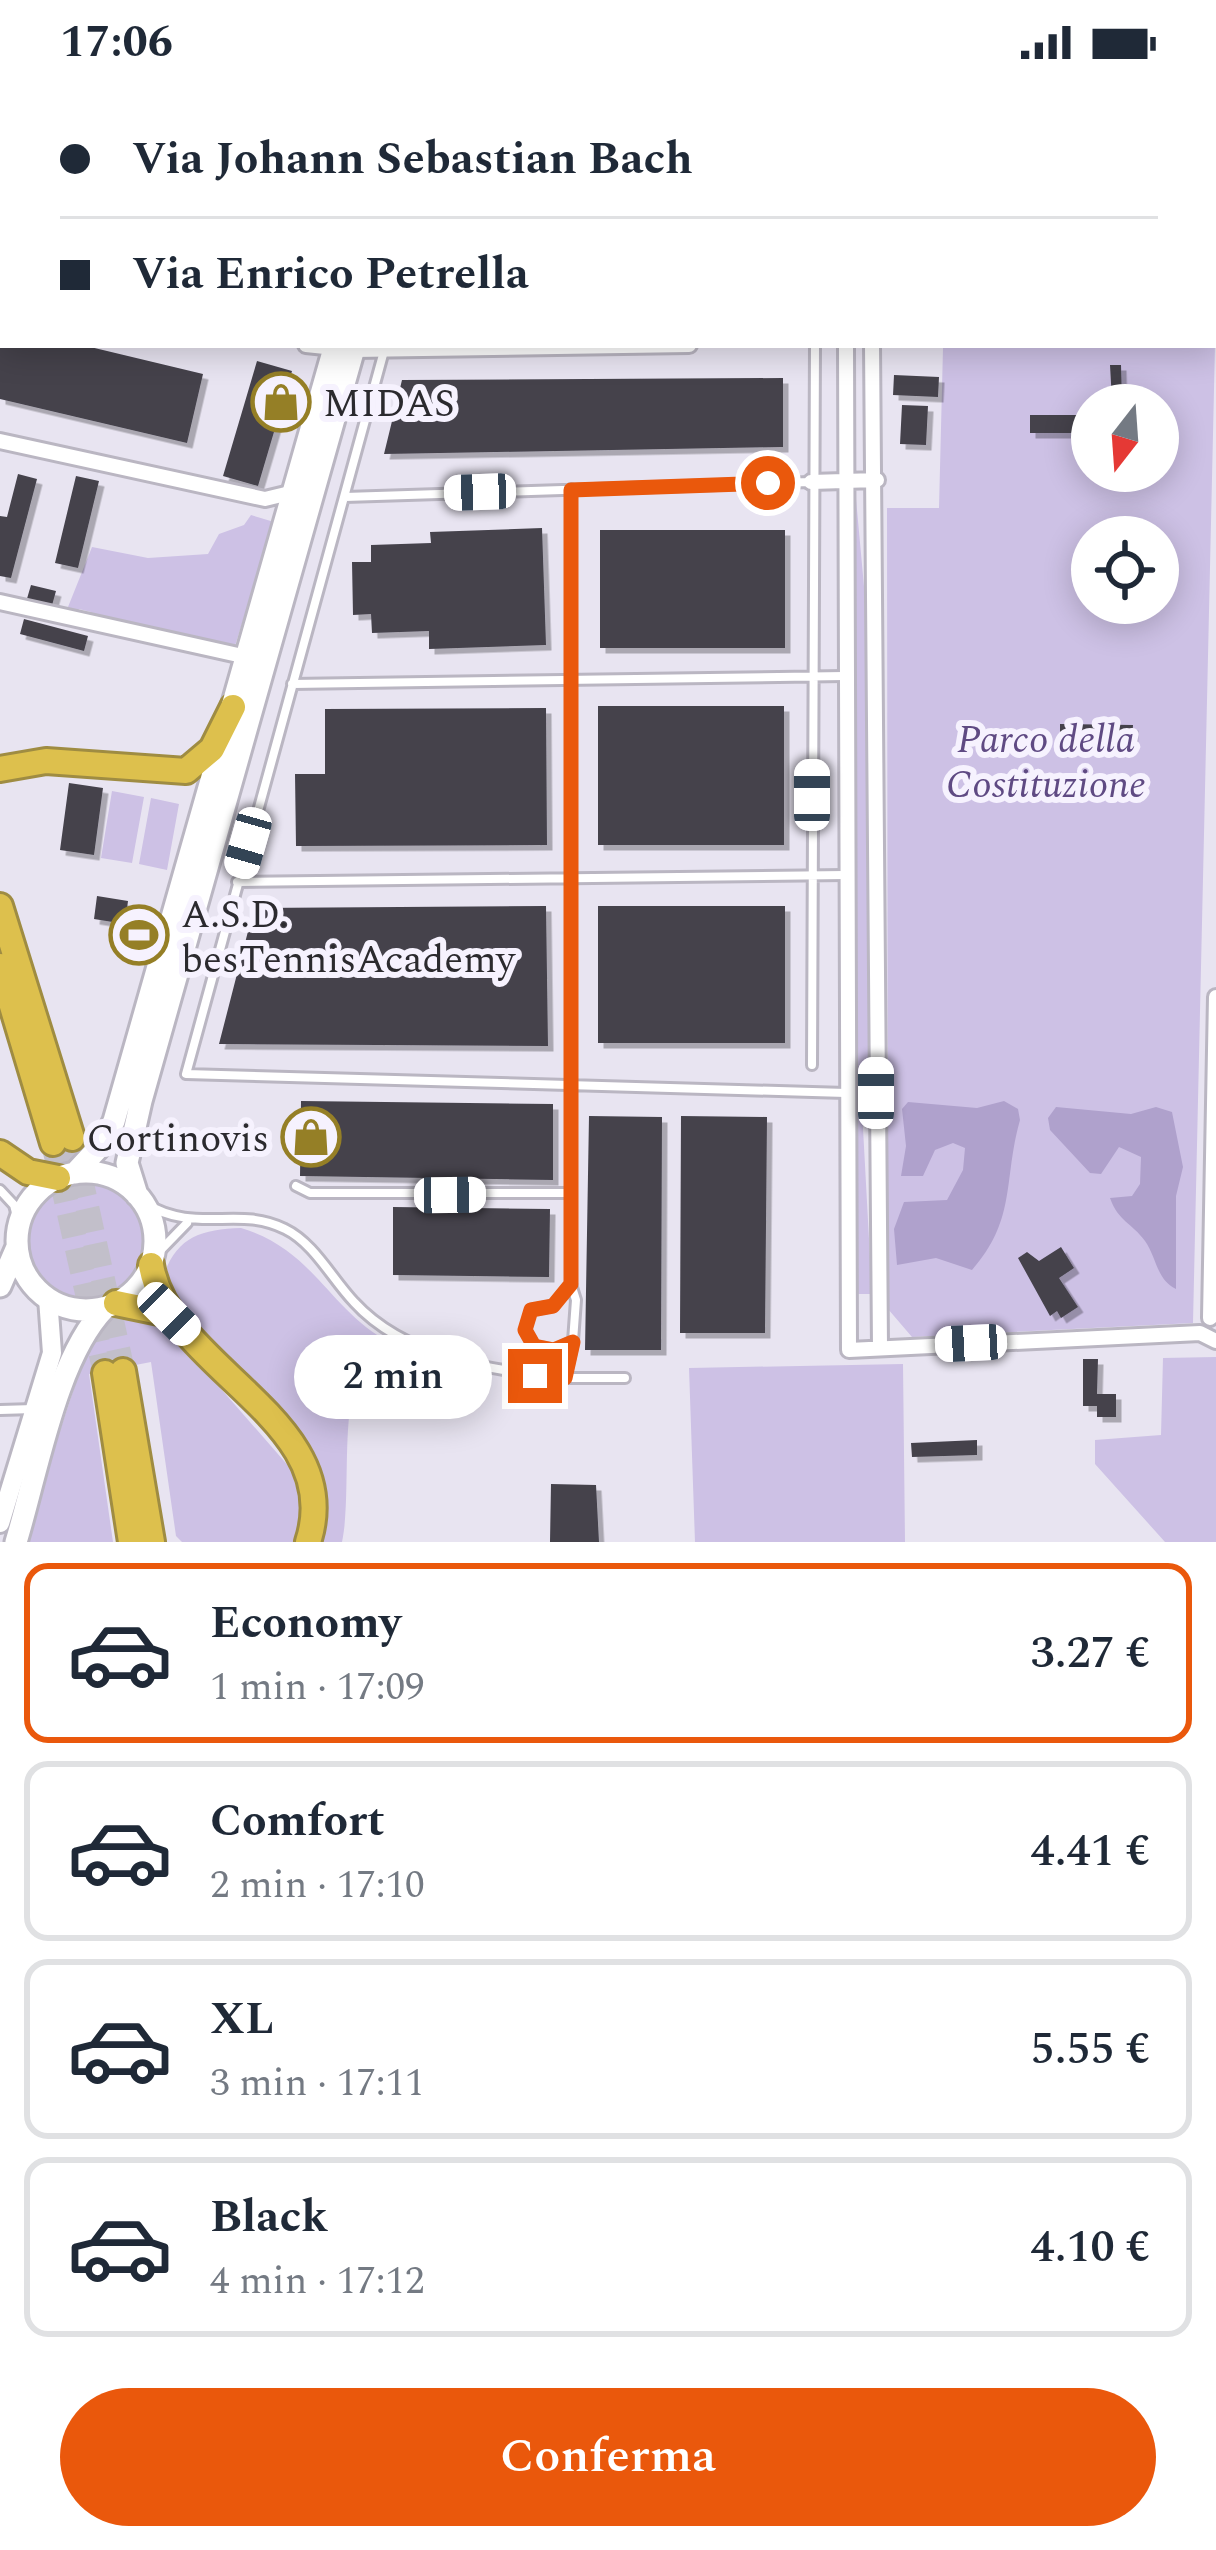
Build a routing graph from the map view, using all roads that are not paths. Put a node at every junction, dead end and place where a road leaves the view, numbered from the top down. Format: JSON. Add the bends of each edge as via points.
{"nodes":[{"id":1,"x":345,"y":348,"type":"edge"},
{"id":2,"x":345,"y":348,"type":"edge"},
{"id":3,"x":365,"y":348,"type":"edge"},
{"id":4,"x":461,"y":348,"type":"edge"},
{"id":5,"x":815,"y":348,"type":"edge"},
{"id":6,"x":846,"y":348,"type":"edge"},
{"id":7,"x":872,"y":348,"type":"edge"},
{"id":8,"x":385,"y":349,"type":"junction"},
{"id":9,"x":0,"y":441,"type":"edge"},
{"id":10,"x":877,"y":480,"type":"junction"},
{"id":11,"x":844,"y":481,"type":"junction"},
{"id":12,"x":812,"y":482,"type":"junction"},
{"id":13,"x":571,"y":490,"type":"junction"},
{"id":14,"x":294,"y":493,"type":"junction"},
{"id":15,"x":345,"y":497,"type":"junction"},
{"id":16,"x":0,"y":602,"type":"edge"},
{"id":17,"x":247,"y":657,"type":"junction"},
{"id":18,"x":812,"y":676,"type":"junction"},
{"id":19,"x":844,"y":676,"type":"junction"},
{"id":20,"x":573,"y":680,"type":"junction"},
{"id":21,"x":292,"y":685,"type":"junction"},
{"id":22,"x":233,"y":707,"type":"junction"},
{"id":23,"x":0,"y":769,"type":"edge"},
{"id":24,"x":812,"y":875,"type":"junction"},
{"id":25,"x":845,"y":875,"type":"junction"},
{"id":26,"x":572,"y":878,"type":"junction"},
{"id":27,"x":237,"y":882,"type":"junction"},
{"id":28,"x":0,"y":906,"type":"edge"},
{"id":29,"x":0,"y":965,"type":"edge"},
{"id":30,"x":0,"y":991,"type":"edge"},
{"id":31,"x":1216,"y":997,"type":"edge"},
{"id":32,"x":25,"y":1046,"type":"junction"},
{"id":33,"x":812,"y":1065,"type":"dead end"},
{"id":34,"x":568,"y":1082,"type":"junction"},
{"id":35,"x":846,"y":1093,"type":"junction"},
{"id":36,"x":876,"y":1093,"type":"junction"},
{"id":37,"x":3,"y":1158,"type":"edge"},
{"id":38,"x":66,"y":1176,"type":"junction"},
{"id":39,"x":296,"y":1186,"type":"dead end"},
{"id":40,"x":0,"y":1190,"type":"edge"},
{"id":41,"x":569,"y":1193,"type":"junction"},
{"id":42,"x":141,"y":1199,"type":"junction"},
{"id":43,"x":188,"y":1222,"type":"junction"},
{"id":44,"x":18,"y":1235,"type":"junction"},
{"id":45,"x":153,"y":1261,"type":"junction"},
{"id":46,"x":571,"y":1284,"type":"junction"},
{"id":47,"x":0,"y":1290,"type":"edge"},
{"id":48,"x":45,"y":1296,"type":"junction"},
{"id":49,"x":110,"y":1306,"type":"junction"},
{"id":50,"x":169,"y":1314,"type":"junction"},
{"id":51,"x":1213,"y":1318,"type":"edge"},
{"id":52,"x":1200,"y":1333,"type":"junction"},
{"id":53,"x":1216,"y":1341,"type":"edge"},
{"id":54,"x":573,"y":1342,"type":"junction"},
{"id":55,"x":880,"y":1347,"type":"junction"},
{"id":56,"x":470,"y":1364,"type":"junction"},
{"id":57,"x":565,"y":1378,"type":"junction"},
{"id":58,"x":625,"y":1378,"type":"dead end"},
{"id":59,"x":469,"y":1396,"type":"dead end"},
{"id":60,"x":36,"y":1409,"type":"junction"},
{"id":61,"x":0,"y":1411,"type":"edge"},
{"id":62,"x":137,"y":1451,"type":"junction"},
{"id":63,"x":8,"y":1476,"type":"edge"},
{"id":64,"x":0,"y":1523,"type":"edge"},
{"id":65,"x":136,"y":1539,"type":"edge"},
{"id":66,"x":16,"y":1542,"type":"edge"},
{"id":67,"x":170,"y":1542,"type":"edge"},
{"id":68,"x":308,"y":1542,"type":"edge"}],
"edges":[{"from":1,"to":14,"type":"main road"},
{"from":2,"to":42,"type":"main road","via":[[128,1150]]},
{"from":3,"to":8,"type":"street"},
{"from":4,"to":8,"type":"street"},
{"from":5,"to":12,"type":"lane"},
{"from":6,"to":11,"type":"street"},
{"from":7,"to":10,"type":"street"},
{"from":8,"to":15,"type":"lane"},
{"from":9,"to":14,"type":"street","via":[[265,499]]},
{"from":10,"to":11,"type":"street"},
{"from":10,"to":36,"type":"street"},
{"from":11,"to":12,"type":"street"},
{"from":11,"to":19,"type":"street"},
{"from":12,"to":13,"type":"lane"},
{"from":12,"to":18,"type":"lane"},
{"from":13,"to":15,"type":"lane"},
{"from":13,"to":20,"type":"lane"},
{"from":14,"to":17,"type":"main road"},
{"from":15,"to":21,"type":"lane"},
{"from":16,"to":17,"type":"street"},
{"from":17,"to":22,"type":"main road"},
{"from":18,"to":19,"type":"lane"},
{"from":18,"to":20,"type":"lane"},
{"from":18,"to":24,"type":"lane"},
{"from":19,"to":25,"type":"street"},
{"from":20,"to":21,"type":"lane"},
{"from":20,"to":26,"type":"lane"},
{"from":21,"to":27,"type":"lane"},
{"from":22,"to":23,"type":"highway","via":[[212,749],[186,771],[46,760]]},
{"from":22,"to":38,"type":"main road","via":[[114,1121],[103,1143]]},
{"from":24,"to":25,"type":"lane"},
{"from":24,"to":26,"type":"lane"},
{"from":24,"to":33,"type":"lane"},
{"from":25,"to":35,"type":"street"},
{"from":26,"to":27,"type":"lane"},
{"from":26,"to":34,"type":"lane"},
{"from":27,"to":34,"type":"lane","via":[[186,1074]]},
{"from":28,"to":32,"type":"highway","via":[[63,1141]]},
{"from":29,"to":32,"type":"highway"},
{"from":30,"to":32,"type":"highway"},
{"from":31,"to":51,"type":"street"},
{"from":34,"to":35,"type":"lane"},
{"from":34,"to":41,"type":"lane"},
{"from":35,"to":36,"type":"street"},
{"from":35,"to":55,"type":"street","via":[[849,1350]]},
{"from":36,"to":55,"type":"street"},
{"from":37,"to":38,"type":"highway"},
{"from":38,"to":42,"type":"main road","via":[[104,1175]]},
{"from":38,"to":44,"type":"main road","via":[[30,1201]]},
{"from":39,"to":41,"type":"lane","via":[[310,1193]]},
{"from":40,"to":44,"type":"lane","via":[[14,1204]]},
{"from":41,"to":46,"type":"lane"},
{"from":42,"to":43,"type":"lane"},
{"from":42,"to":45,"type":"main road","via":[[155,1234]]},
{"from":43,"to":45,"type":"lane"},
{"from":43,"to":56,"type":"lane","via":[[249,1219],[286,1229],[379,1326]]},
{"from":44,"to":47,"type":"main road"},
{"from":44,"to":48,"type":"main road","via":[[24,1271]]},
{"from":45,"to":49,"type":"main road","via":[[138,1287]]},
{"from":45,"to":50,"type":"highway"},
{"from":46,"to":54,"type":"lane"},
{"from":46,"to":54,"type":"lane","via":[[553,1306],[531,1310],[525,1330],[534,1346],[554,1350]]},
{"from":47,"to":48,"type":"main road"},
{"from":48,"to":49,"type":"main road","via":[[76,1309]]},
{"from":48,"to":60,"type":"street","via":[[55,1337]]},
{"from":49,"to":50,"type":"highway"},
{"from":49,"to":66,"type":"main road","via":[[72,1360]]},
{"from":50,"to":68,"type":"highway","via":[[279,1428],[308,1475]]},
{"from":51,"to":52,"type":"street"},
{"from":52,"to":53,"type":"street"},
{"from":52,"to":55,"type":"street"},
{"from":54,"to":57,"type":"lane"},
{"from":56,"to":57,"type":"lane"},
{"from":56,"to":59,"type":"lane"},
{"from":57,"to":58,"type":"lane"},
{"from":60,"to":61,"type":"lane"},
{"from":60,"to":63,"type":"street"},
{"from":62,"to":65,"type":"highway"},
{"from":62,"to":65,"type":"highway","via":[[114,1372]]},
{"from":62,"to":67,"type":"highway","via":[[148,1461]]},
{"from":63,"to":64,"type":"street"}]}
